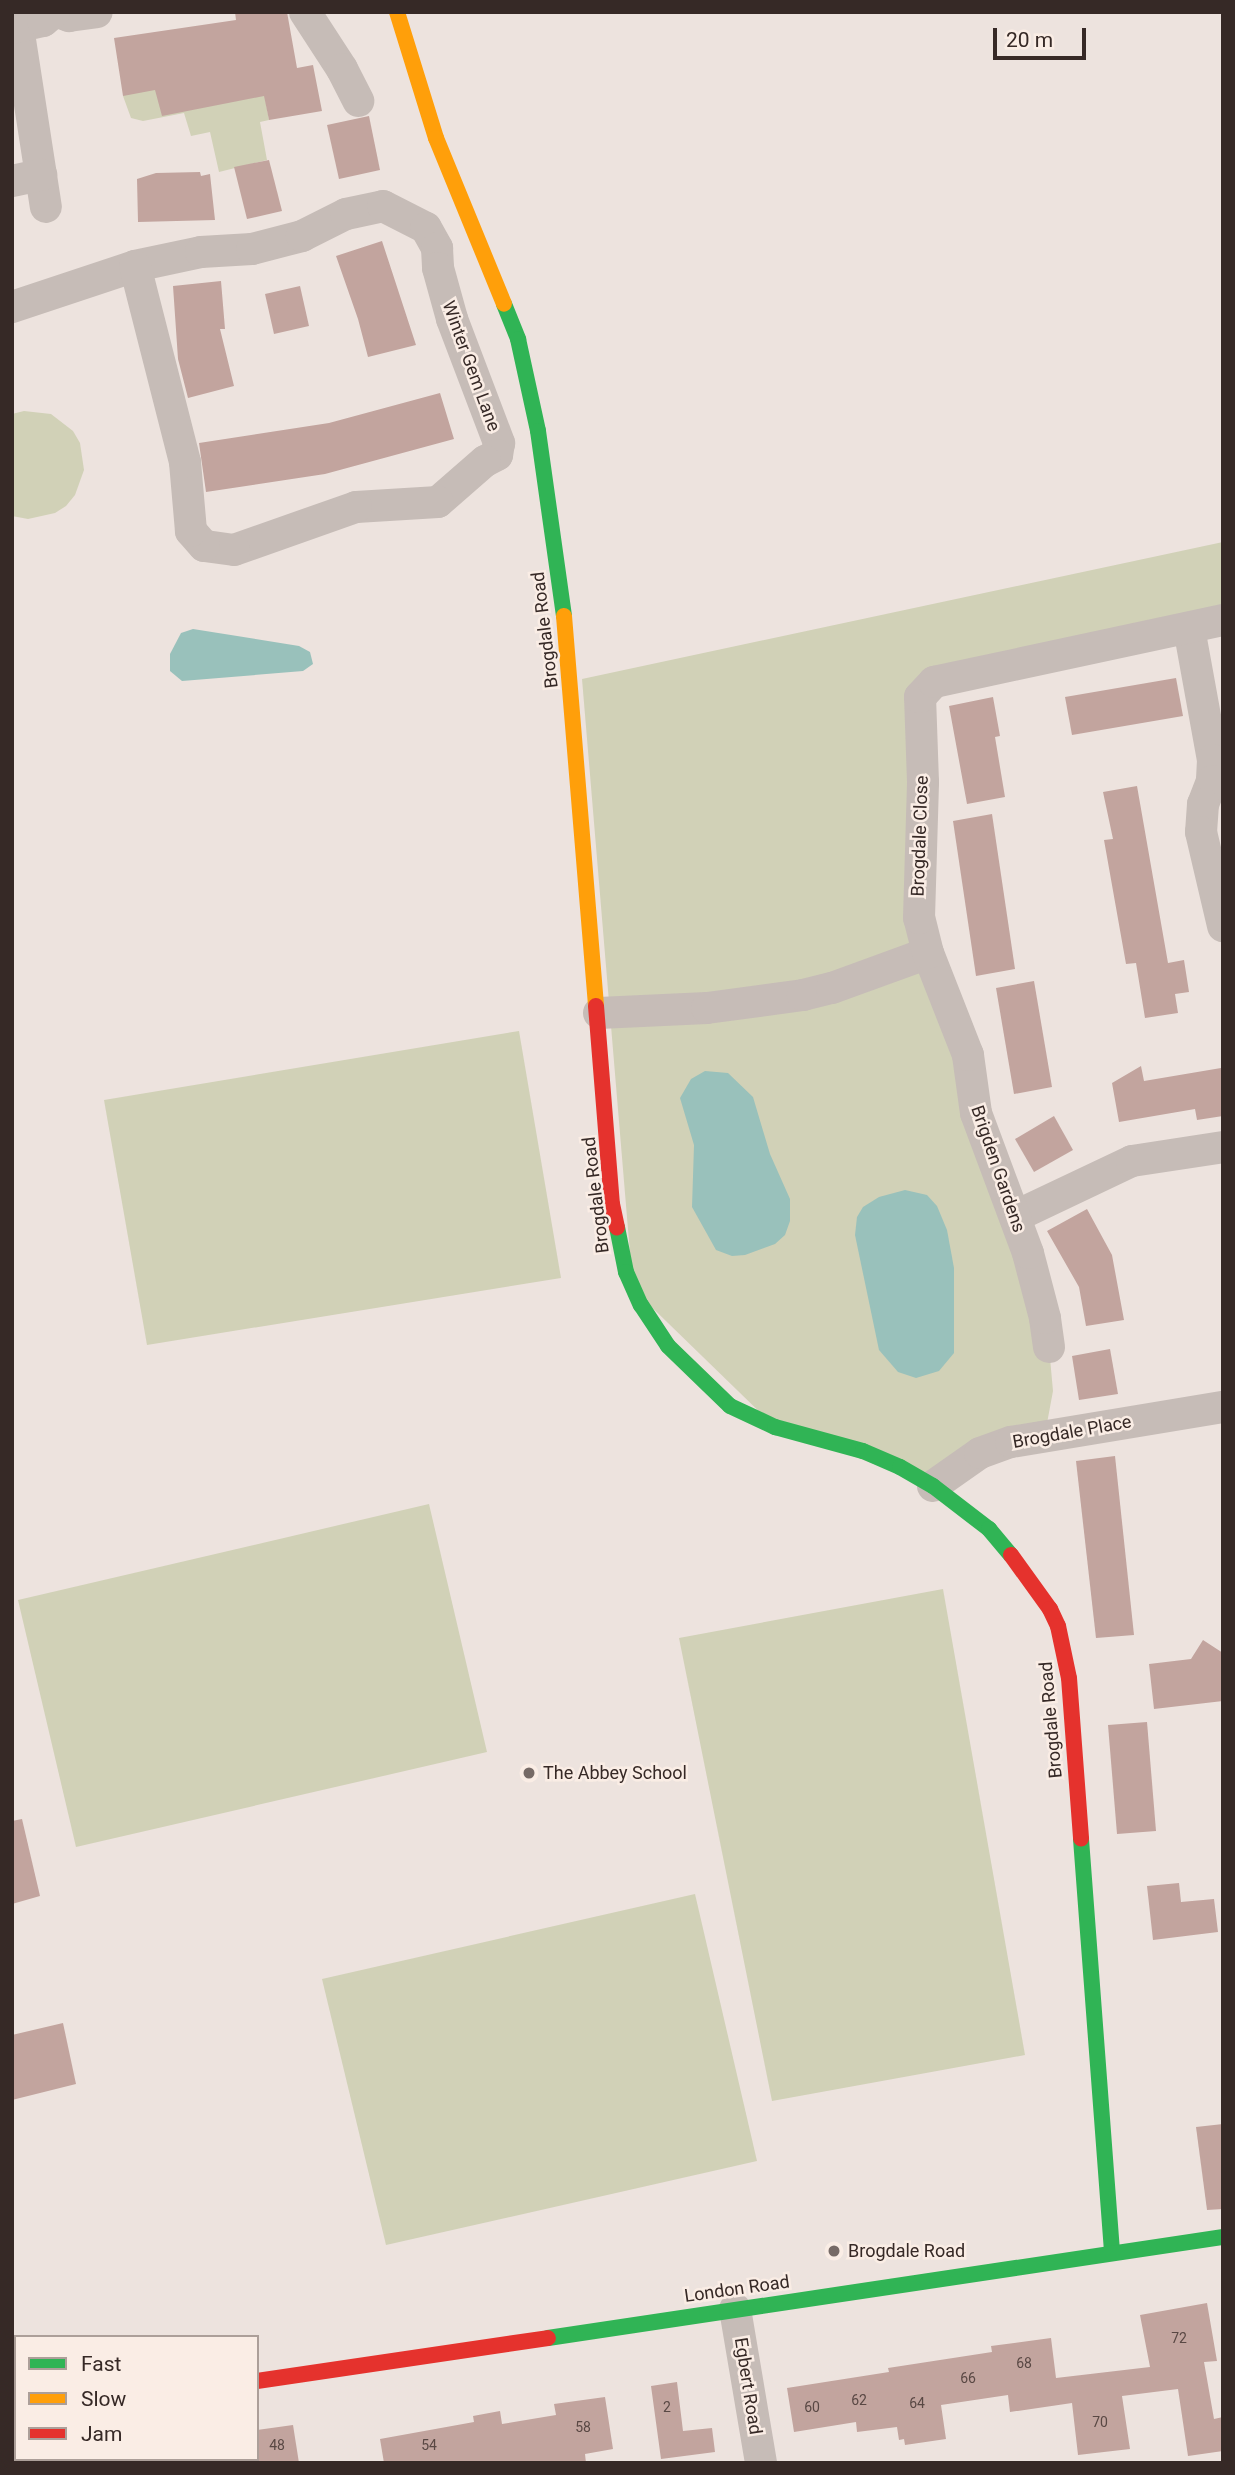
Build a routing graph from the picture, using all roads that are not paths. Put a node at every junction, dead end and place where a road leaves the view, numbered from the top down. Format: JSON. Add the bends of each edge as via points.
{"nodes":[{"id":1,"x":56,"y":12,"type":"edge"},
{"id":2,"x":97,"y":12,"type":"edge"},
{"id":3,"x":305,"y":12,"type":"edge"},
{"id":4,"x":397,"y":12,"type":"edge"},
{"id":5,"x":15,"y":27,"type":"edge"},
{"id":6,"x":358,"y":101,"type":"dead end"},
{"id":7,"x":21,"y":105,"type":"edge"},
{"id":8,"x":27,"y":178,"type":"edge"},
{"id":9,"x":46,"y":207,"type":"dead end"},
{"id":10,"x":135,"y":267,"type":"junction"},
{"id":11,"x":12,"y":307,"type":"edge"},
{"id":12,"x":1223,"y":620,"type":"edge"},
{"id":13,"x":1189,"y":628,"type":"junction"},
{"id":14,"x":1216,"y":875,"type":"edge"},
{"id":15,"x":1223,"y":926,"type":"edge"},
{"id":16,"x":928,"y":953,"type":"junction"},
{"id":17,"x":599,"y":1013,"type":"junction"},
{"id":18,"x":1223,"y":1147,"type":"edge"},
{"id":19,"x":1016,"y":1216,"type":"junction"},
{"id":20,"x":1049,"y":1347,"type":"dead end"},
{"id":21,"x":1223,"y":1407,"type":"edge"},
{"id":22,"x":933,"y":1486,"type":"junction"},
{"id":23,"x":1223,"y":2237,"type":"edge"},
{"id":24,"x":1112,"y":2253,"type":"junction"},
{"id":25,"x":735,"y":2309,"type":"junction"},
{"id":26,"x":259,"y":2381,"type":"edge"},
{"id":27,"x":761,"y":2463,"type":"edge"}],
"edges":[{"from":1,"to":2,"type":"street","via":[[65,16]]},
{"from":1,"to":5,"type":"street","via":[[43,21]]},
{"from":3,"to":6,"type":"street"},
{"from":4,"to":17,"type":"street","name":"Brogdale Road","via":[[436,138],[526,367],[567,641]]},
{"from":5,"to":7,"type":"street"},
{"from":7,"to":8,"type":"street"},
{"from":8,"to":9,"type":"street"},
{"from":10,"to":10,"type":"street","name":"Winter Gem Lane","via":[[201,252],[277,243],[364,208],[396,210],[426,228],[437,248],[452,320],[499,443],[497,456],[438,502],[356,507],[234,550],[204,546],[191,531],[184,461]]},
{"from":10,"to":11,"type":"street","name":"Winter Gem Lane"},
{"from":12,"to":13,"type":"street","name":"Brogdale Close"},
{"from":13,"to":14,"type":"street","via":[[1213,760],[1201,832]]},
{"from":13,"to":16,"type":"street","name":"Brogdale Close","via":[[934,682],[927,688],[918,707],[923,782],[918,901]]},
{"from":14,"to":15,"type":"street"},
{"from":16,"to":17,"type":"street","via":[[792,998]]},
{"from":16,"to":19,"type":"street","name":"Brigden Gardens","via":[[968,1055],[982,1134]]},
{"from":17,"to":22,"type":"street","name":"Brogdale Road","via":[[617,1238],[633,1289],[667,1346],[714,1393],[750,1417],[863,1451]]},
{"from":18,"to":19,"type":"street","via":[[1132,1161]]},
{"from":19,"to":20,"type":"street","name":"Brigden Gardens"},
{"from":21,"to":22,"type":"street","name":"Brogdale Place","via":[[1011,1441],[980,1453]]},
{"from":22,"to":24,"type":"street","name":"Brogdale Road","via":[[989,1529],[1026,1573],[1050,1609],[1063,1646]]},
{"from":23,"to":24,"type":"street","name":"London Road"},
{"from":24,"to":25,"type":"street","name":"London Road"},
{"from":25,"to":26,"type":"street","name":"London Road"},
{"from":25,"to":27,"type":"street","name":"Egbert Road"}]}
